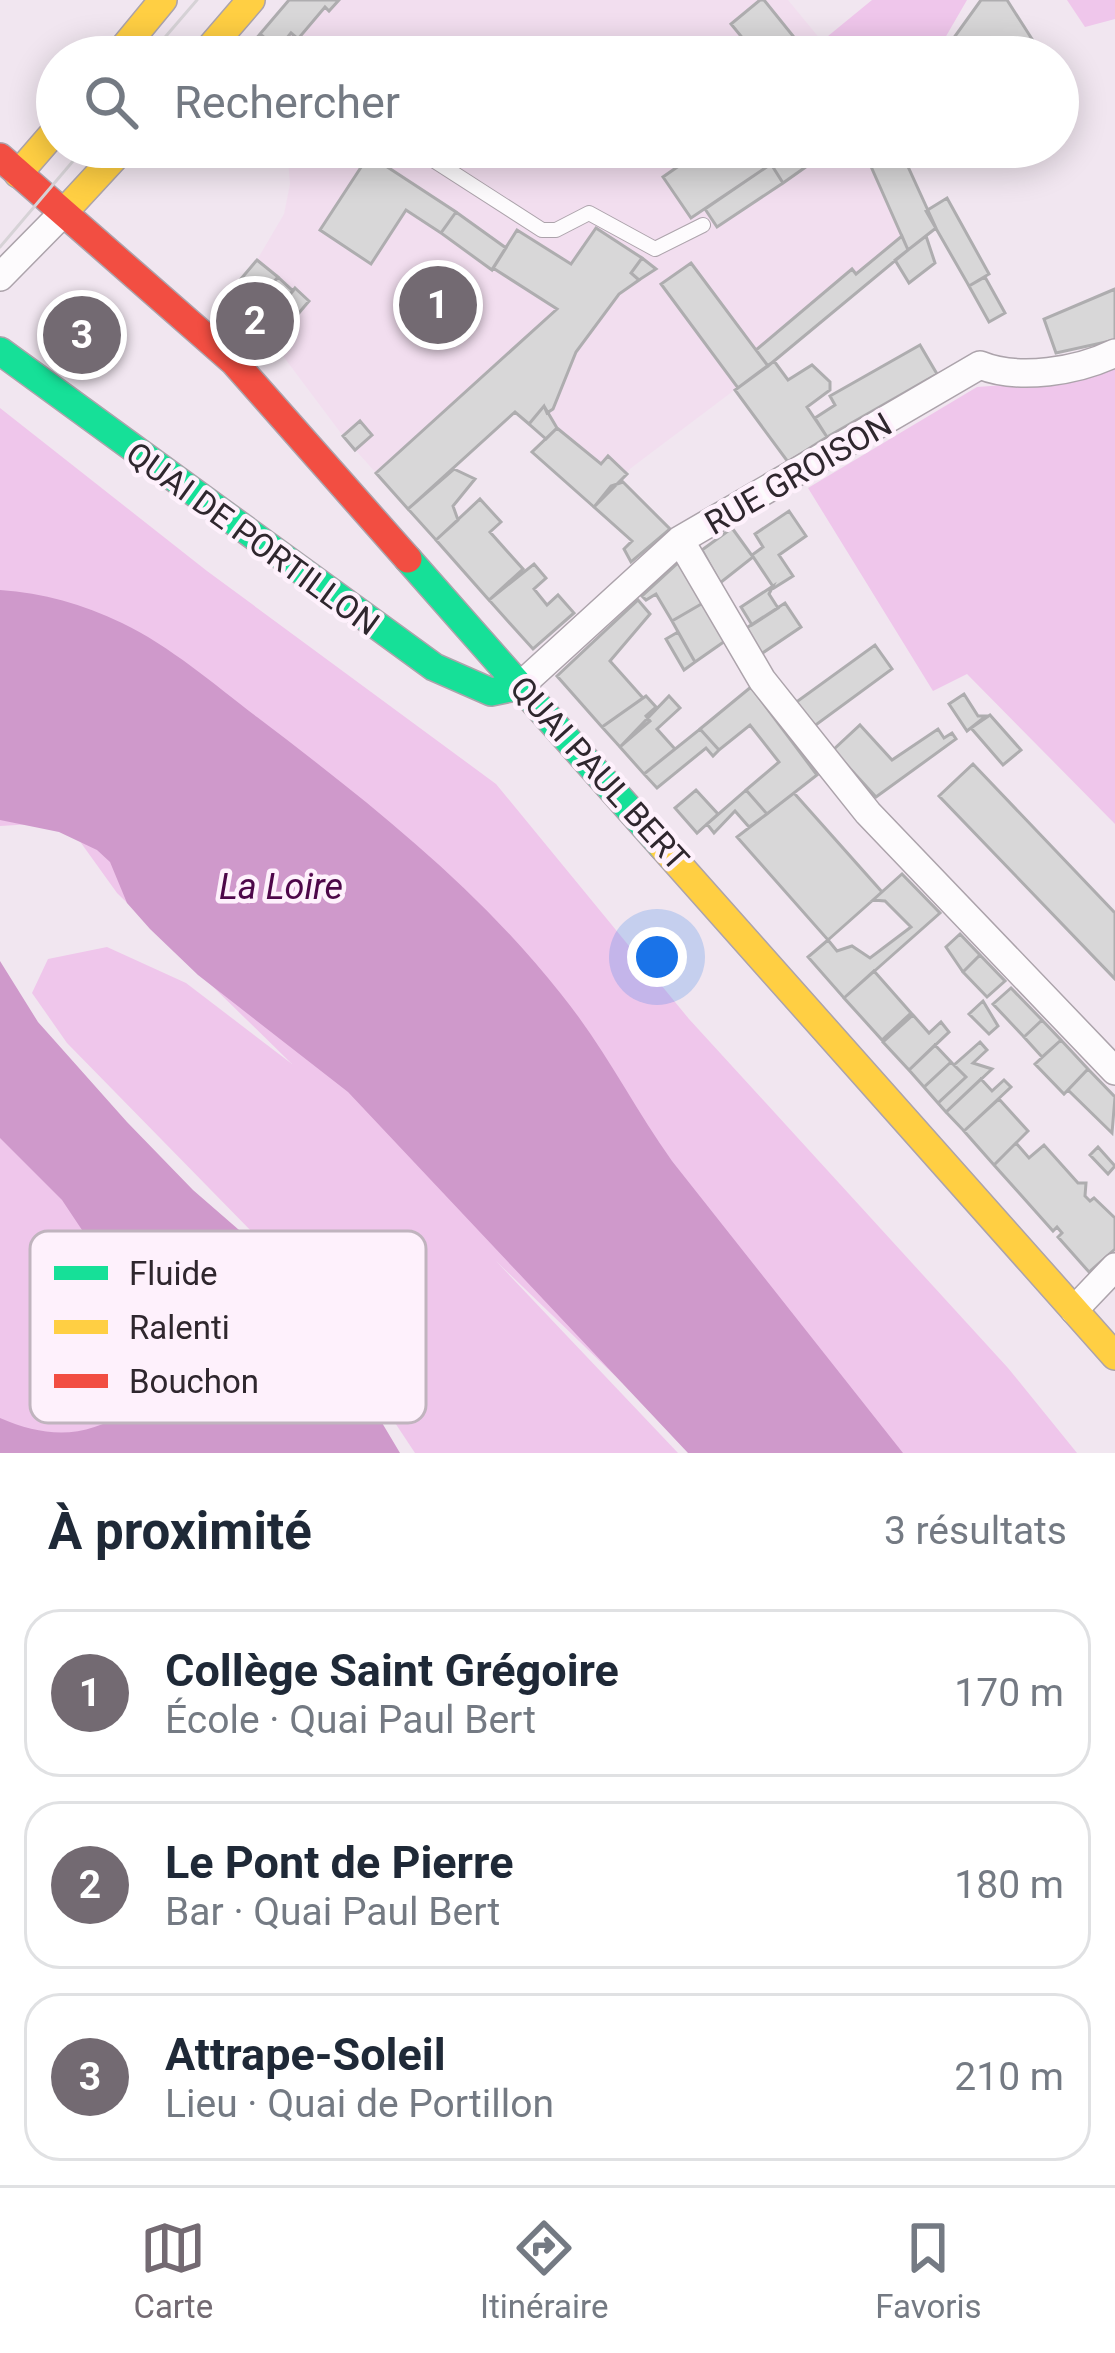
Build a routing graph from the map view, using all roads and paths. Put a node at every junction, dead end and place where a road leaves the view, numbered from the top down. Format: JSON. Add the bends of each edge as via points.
{"nodes":[{"id":1,"x":163,"y":0,"type":"edge"},
{"id":2,"x":251,"y":0,"type":"edge"},
{"id":3,"x":133,"y":36,"type":"edge"},
{"id":4,"x":220,"y":36,"type":"edge"},
{"id":5,"x":36,"y":145,"type":"edge"},
{"id":6,"x":9,"y":165,"type":"edge"},
{"id":7,"x":105,"y":168,"type":"edge"},
{"id":8,"x":446,"y":168,"type":"edge"},
{"id":9,"x":64,"y":212,"type":"junction"},
{"id":10,"x":703,"y":225,"type":"dead end"},
{"id":11,"x":0,"y":277,"type":"edge"},
{"id":12,"x":0,"y":351,"type":"edge"},
{"id":13,"x":1115,"y":353,"type":"edge"},
{"id":14,"x":680,"y":540,"type":"junction"},
{"id":15,"x":520,"y":686,"type":"junction"},
{"id":16,"x":1115,"y":1071,"type":"edge"},
{"id":17,"x":1115,"y":1267,"type":"edge"},
{"id":18,"x":1074,"y":1310,"type":"junction"},
{"id":19,"x":1115,"y":1356,"type":"edge"}],
"edges":[{"from":1,"to":3,"type":"main road"},
{"from":2,"to":4,"type":"main road"},
{"from":5,"to":6,"type":"main road"},
{"from":6,"to":9,"type":"main road","name":"QUAI PAUL BERT"},
{"from":7,"to":9,"type":"main road"},
{"from":8,"to":10,"type":"lane","via":[[542,230],[589,213],[656,249]]},
{"from":9,"to":11,"type":"street"},
{"from":9,"to":15,"type":"main road","name":"QUAI PAUL BERT","via":[[235,362]]},
{"from":12,"to":15,"type":"main road","name":"QUAI DE PORTILLON","via":[[434,667],[491,692]]},
{"from":13,"to":14,"type":"street","name":"RUE GROISON","via":[[1085,368],[997,372],[980,365]]},
{"from":14,"to":15,"type":"street","name":"RUE GROISON"},
{"from":14,"to":16,"type":"street","via":[[762,680],[868,813]]},
{"from":15,"to":18,"type":"main road","name":"QUAI PAUL BERT"},
{"from":17,"to":18,"type":"street"},
{"from":18,"to":19,"type":"main road","name":"QUAI PAUL BERT"}]}
